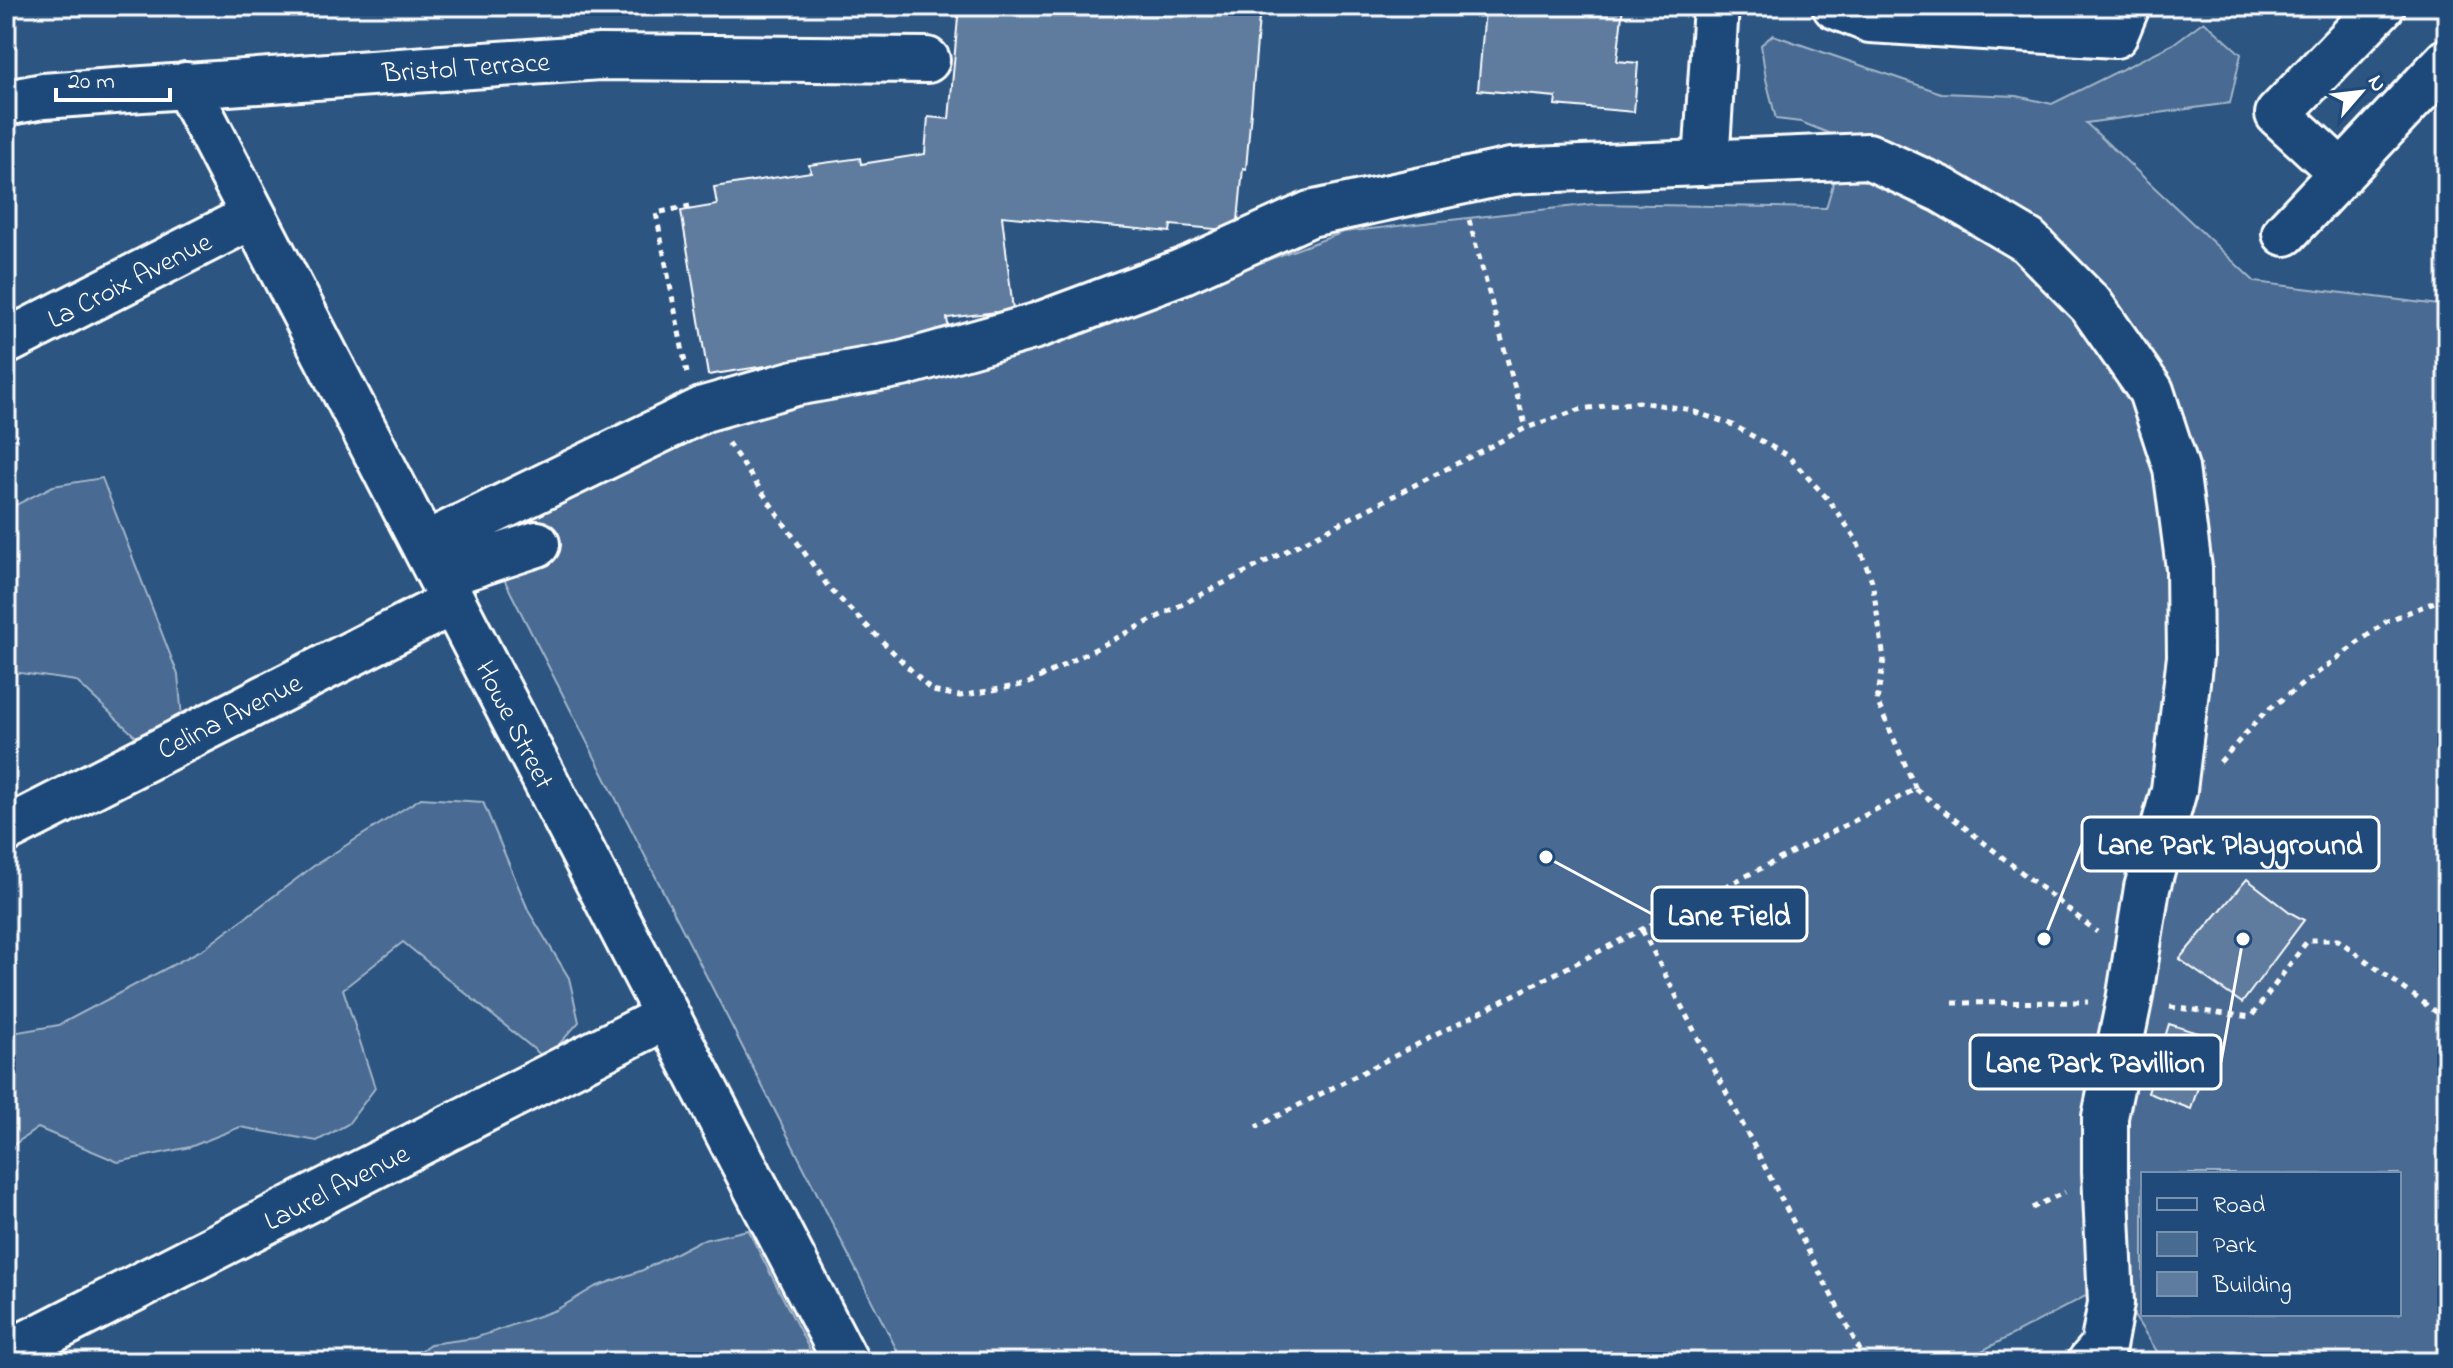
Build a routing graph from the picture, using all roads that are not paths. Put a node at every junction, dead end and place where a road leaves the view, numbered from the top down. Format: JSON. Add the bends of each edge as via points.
{"nodes":[{"id":1,"x":1716,"y":6,"type":"edge"},
{"id":2,"x":1835,"y":6,"type":"edge"},
{"id":3,"x":2127,"y":6,"type":"edge"},
{"id":4,"x":2382,"y":6,"type":"edge"},
{"id":5,"x":927,"y":60,"type":"dead end"},
{"id":6,"x":2447,"y":61,"type":"edge"},
{"id":7,"x":186,"y":85,"type":"junction"},
{"id":8,"x":6,"y":103,"type":"edge"},
{"id":9,"x":1706,"y":163,"type":"junction"},
{"id":10,"x":2342,"y":173,"type":"junction"},
{"id":11,"x":253,"y":216,"type":"junction"},
{"id":12,"x":2285,"y":233,"type":"dead end"},
{"id":13,"x":6,"y":342,"type":"edge"},
{"id":14,"x":537,"y":544,"type":"dead end"},
{"id":15,"x":439,"y":574,"type":"junction"},
{"id":16,"x":6,"y":830,"type":"edge"},
{"id":17,"x":666,"y":1017,"type":"junction"},
{"id":18,"x":6,"y":1354,"type":"edge"},
{"id":19,"x":846,"y":1362,"type":"edge"},
{"id":20,"x":2090,"y":1362,"type":"edge"}],
"edges":[{"from":1,"to":9,"type":"street"},
{"from":2,"to":3,"type":"street","via":[[1870,20],[2115,35]]},
{"from":4,"to":10,"type":"street","via":[[2278,114]]},
{"from":5,"to":7,"type":"street","name":"Bristol Terrace","via":[[600,57]]},
{"from":6,"to":10,"type":"street"},
{"from":7,"to":8,"type":"street","name":"Bristol Terrace"},
{"from":7,"to":11,"type":"street","name":"Howe Street"},
{"from":9,"to":15,"type":"street","via":[[1511,171],[1310,214],[1181,272],[1036,326],[902,364],[795,383],[704,409]]},
{"from":9,"to":20,"type":"street","via":[[1868,156],[1942,190],[2028,241],[2091,305],[2151,391],[2176,468],[2189,568],[2190,657],[2174,790],[2147,888],[2105,1117],[2111,1303],[2103,1347]]},
{"from":10,"to":12,"type":"street"},
{"from":11,"to":13,"type":"street","name":"La Croix Avenue"},
{"from":11,"to":15,"type":"street","name":"Howe Street"},
{"from":14,"to":15,"type":"street"},
{"from":15,"to":16,"type":"street","name":"Celina Avenue"},
{"from":15,"to":17,"type":"street","name":"Howe Street"},
{"from":17,"to":18,"type":"street","name":"Laurel Avenue"},
{"from":17,"to":19,"type":"street","name":"Howe Street"}]}
